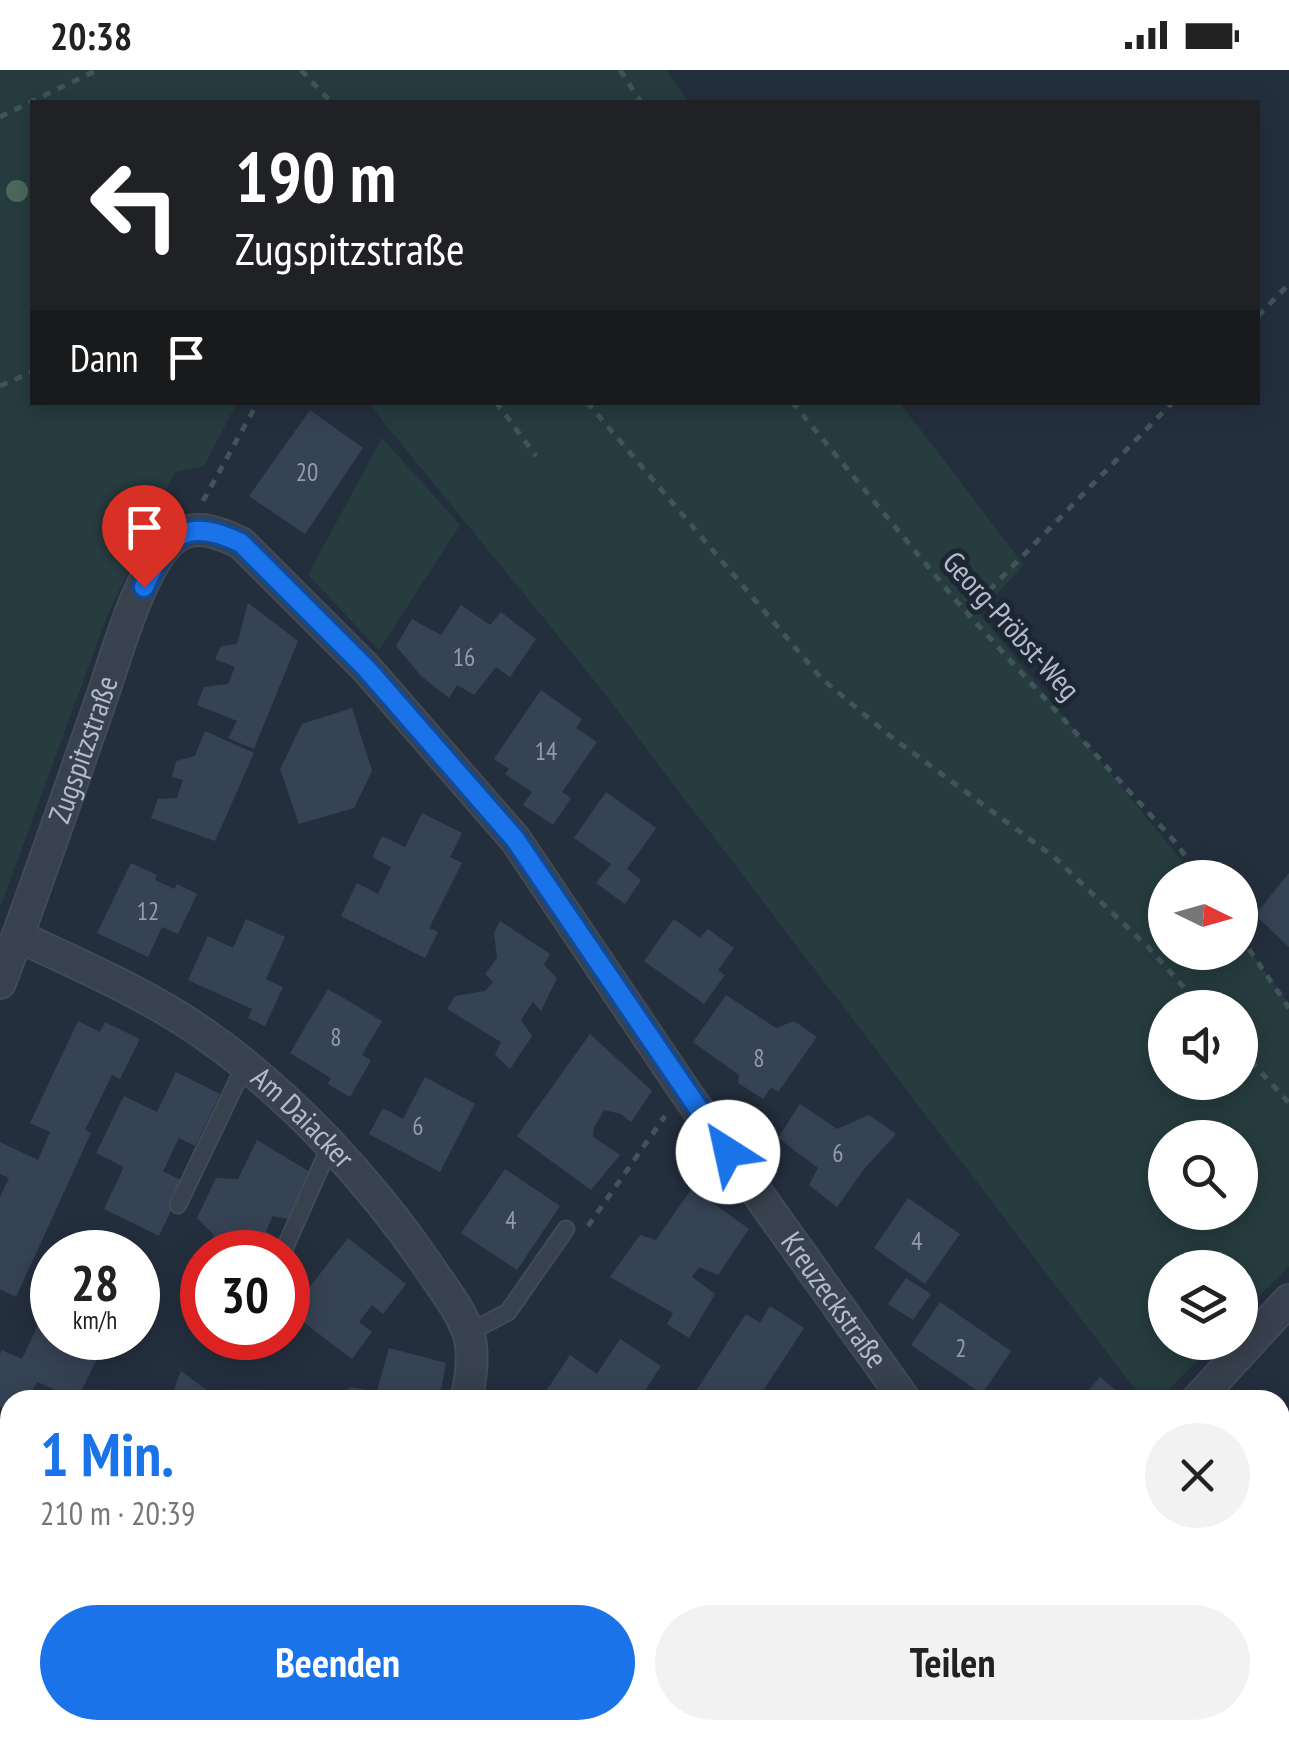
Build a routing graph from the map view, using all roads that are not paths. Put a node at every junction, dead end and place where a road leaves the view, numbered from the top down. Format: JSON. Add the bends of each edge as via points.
{"nodes":[{"id":1,"x":188,"y":530,"type":"joint"},
{"id":2,"x":18,"y":936,"type":"junction"},
{"id":3,"x":0,"y":983,"type":"edge"},
{"id":4,"x":244,"y":1067,"type":"junction"},
{"id":5,"x":330,"y":1146,"type":"junction"},
{"id":6,"x":178,"y":1205,"type":"dead end"},
{"id":7,"x":566,"y":1229,"type":"dead end"},
{"id":8,"x":292,"y":1230,"type":"edge"},
{"id":9,"x":1289,"y":1300,"type":"edge"},
{"id":10,"x":468,"y":1333,"type":"junction"},
{"id":11,"x":468,"y":1390,"type":"edge"},
{"id":12,"x":898,"y":1390,"type":"edge"},
{"id":13,"x":1206,"y":1390,"type":"edge"}],
"edges":[{"from":1,"to":2,"type":"street","name":"Zugspitzstraße","via":[[154,562]]},
{"from":1,"to":12,"type":"street","name":"Kreuzeckstraße","via":[[214,530],[241,543],[366,668],[515,839]]},
{"from":2,"to":3,"type":"street","name":"Zugspitzstraße"},
{"from":2,"to":4,"type":"street","name":"Am Daiacker","via":[[157,1006]]},
{"from":4,"to":5,"type":"street","name":"Am Daiacker"},
{"from":4,"to":6,"type":"lane"},
{"from":5,"to":8,"type":"lane"},
{"from":5,"to":10,"type":"street","name":"Am Daiacker","via":[[389,1208]]},
{"from":7,"to":10,"type":"lane","via":[[508,1312]]},
{"from":9,"to":13,"type":"street"},
{"from":10,"to":11,"type":"street","name":"Am Daiacker"}]}
